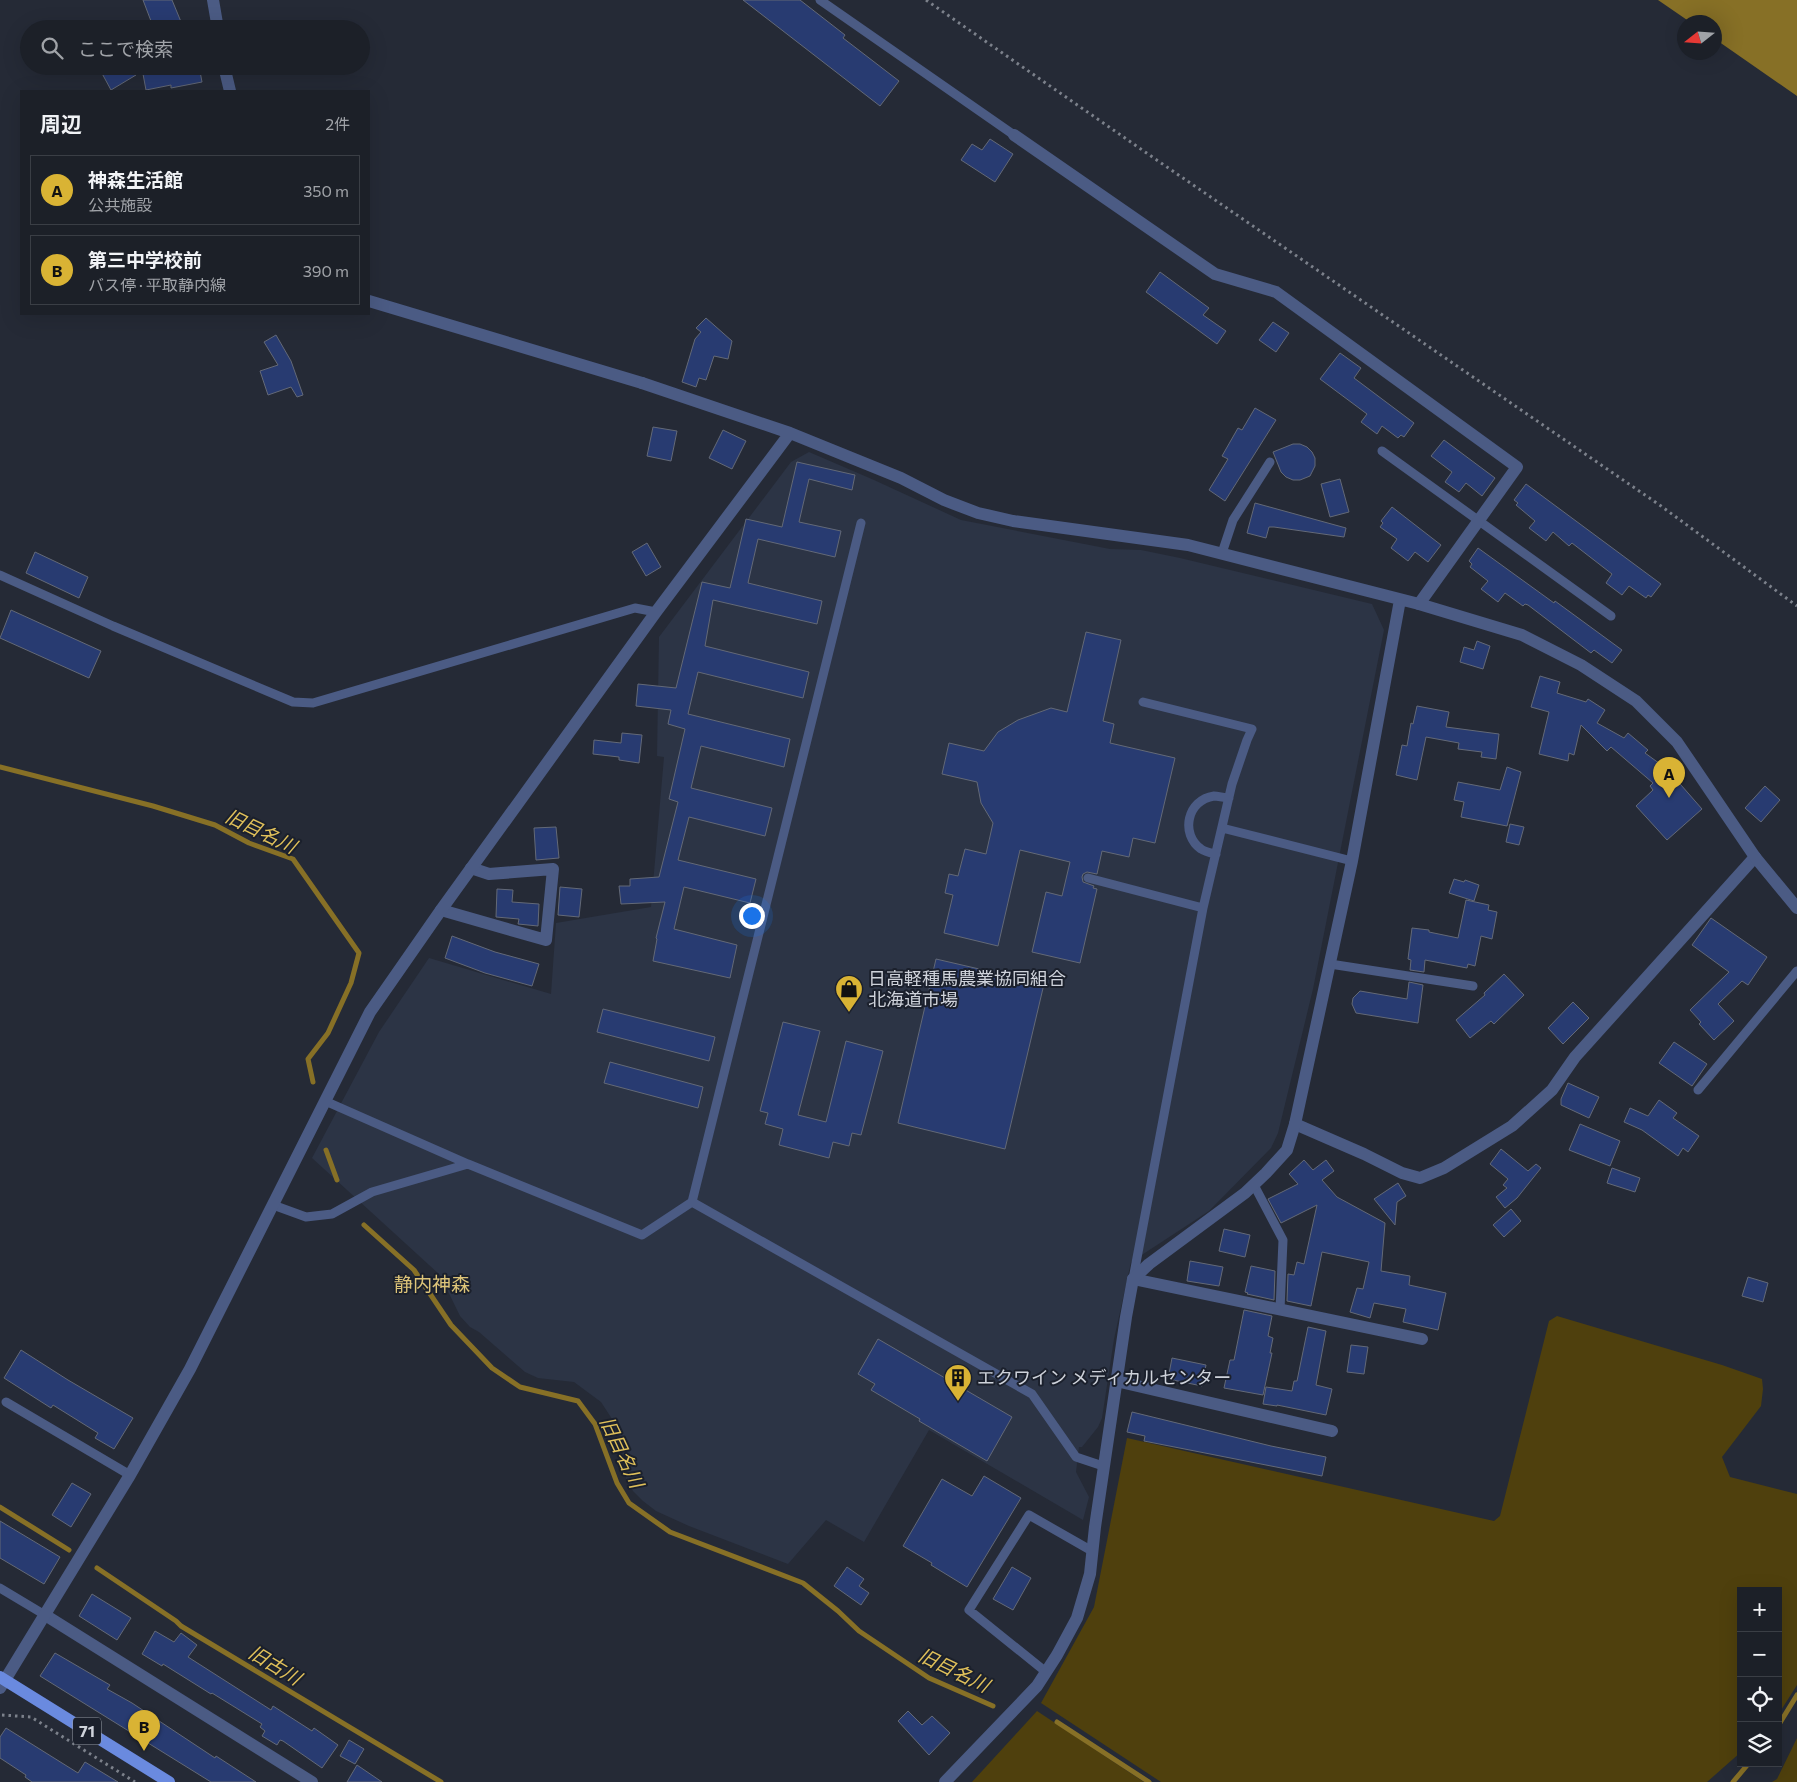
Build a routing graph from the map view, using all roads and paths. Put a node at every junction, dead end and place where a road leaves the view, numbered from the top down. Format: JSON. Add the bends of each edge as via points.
{"nodes":[{"id":1,"x":213,"y":0,"type":"edge"},
{"id":2,"x":820,"y":0,"type":"edge"},
{"id":3,"x":926,"y":0,"type":"edge"},
{"id":4,"x":216,"y":20,"type":"edge"},
{"id":5,"x":226,"y":75,"type":"edge"},
{"id":6,"x":230,"y":90,"type":"edge"},
{"id":7,"x":1014,"y":134,"type":"joint"},
{"id":8,"x":370,"y":301,"type":"edge"},
{"id":9,"x":790,"y":433,"type":"junction"},
{"id":10,"x":1382,"y":451,"type":"dead end"},
{"id":11,"x":1270,"y":462,"type":"dead end"},
{"id":12,"x":1479,"y":522,"type":"junction"},
{"id":13,"x":861,"y":523,"type":"dead end"},
{"id":14,"x":1222,"y":553,"type":"junction"},
{"id":15,"x":0,"y":575,"type":"edge"},
{"id":16,"x":1400,"y":600,"type":"junction"},
{"id":17,"x":1419,"y":604,"type":"junction"},
{"id":18,"x":1797,"y":606,"type":"edge"},
{"id":19,"x":656,"y":612,"type":"junction"},
{"id":20,"x":1611,"y":616,"type":"dead end"},
{"id":21,"x":1143,"y":702,"type":"dead end"},
{"id":22,"x":1229,"y":798,"type":"junction"},
{"id":23,"x":1222,"y":828,"type":"junction"},
{"id":24,"x":1216,"y":854,"type":"junction"},
{"id":25,"x":1755,"y":857,"type":"junction"},
{"id":26,"x":1352,"y":861,"type":"junction"},
{"id":27,"x":471,"y":868,"type":"junction"},
{"id":28,"x":1088,"y":878,"type":"dead end"},
{"id":29,"x":1203,"y":908,"type":"junction"},
{"id":30,"x":1797,"y":908,"type":"edge"},
{"id":31,"x":441,"y":910,"type":"junction"},
{"id":32,"x":1330,"y":964,"type":"junction"},
{"id":33,"x":1797,"y":971,"type":"edge"},
{"id":34,"x":1473,"y":986,"type":"dead end"},
{"id":35,"x":1698,"y":1090,"type":"dead end"},
{"id":36,"x":325,"y":1101,"type":"junction"},
{"id":37,"x":1295,"y":1124,"type":"junction"},
{"id":38,"x":468,"y":1164,"type":"junction"},
{"id":39,"x":1254,"y":1185,"type":"junction"},
{"id":40,"x":692,"y":1202,"type":"junction"},
{"id":41,"x":273,"y":1205,"type":"junction"},
{"id":42,"x":1133,"y":1279,"type":"junction"},
{"id":43,"x":1280,"y":1310,"type":"junction"},
{"id":44,"x":1422,"y":1339,"type":"dead end"},
{"id":45,"x":1116,"y":1381,"type":"junction"},
{"id":46,"x":6,"y":1402,"type":"dead end"},
{"id":47,"x":1332,"y":1431,"type":"dead end"},
{"id":48,"x":1104,"y":1466,"type":"junction"},
{"id":49,"x":130,"y":1475,"type":"junction"},
{"id":50,"x":1092,"y":1552,"type":"junction"},
{"id":51,"x":0,"y":1588,"type":"edge"},
{"id":52,"x":45,"y":1615,"type":"junction"},
{"id":53,"x":1046,"y":1672,"type":"junction"},
{"id":54,"x":2,"y":1682,"type":"edge"},
{"id":55,"x":2,"y":1715,"type":"dead end"},
{"id":56,"x":135,"y":1782,"type":"edge"},
{"id":57,"x":169,"y":1782,"type":"edge"},
{"id":58,"x":312,"y":1782,"type":"edge"},
{"id":59,"x":945,"y":1782,"type":"edge"}],
"edges":[{"from":1,"to":4,"type":"street"},
{"from":2,"to":7,"type":"lane"},
{"from":3,"to":18,"type":"path","via":[[1662,506]]},
{"from":5,"to":6,"type":"street"},
{"from":7,"to":12,"type":"street","via":[[1215,274],[1276,292],[1517,466]]},
{"from":8,"to":9,"type":"street","via":[[642,383]]},
{"from":9,"to":14,"type":"street","via":[[901,478],[978,514],[1188,544]]},
{"from":9,"to":19,"type":"street"},
{"from":10,"to":12,"type":"lane"},
{"from":11,"to":14,"type":"lane","via":[[1233,520]]},
{"from":12,"to":17,"type":"street"},
{"from":12,"to":20,"type":"lane"},
{"from":13,"to":40,"type":"lane"},
{"from":14,"to":16,"type":"street"},
{"from":15,"to":19,"type":"lane","via":[[293,702],[313,703],[635,608]]},
{"from":16,"to":17,"type":"street"},
{"from":16,"to":26,"type":"street"},
{"from":17,"to":25,"type":"street","via":[[1522,635],[1581,665],[1636,701],[1676,742]]},
{"from":19,"to":27,"type":"street"},
{"from":21,"to":22,"type":"lane","via":[[1252,729]]},
{"from":22,"to":23,"type":"lane"},
{"from":22,"to":24,"type":"lane","via":[[1214,796],[1201,800],[1189,818],[1192,840],[1202,850]]},
{"from":23,"to":24,"type":"lane"},
{"from":23,"to":26,"type":"lane"},
{"from":24,"to":29,"type":"lane"},
{"from":25,"to":30,"type":"street"},
{"from":25,"to":37,"type":"street","via":[[1574,1057],[1552,1090],[1512,1126],[1444,1168],[1420,1178],[1402,1174]]},
{"from":26,"to":32,"type":"street"},
{"from":27,"to":31,"type":"street"},
{"from":27,"to":31,"type":"street","via":[[489,874],[553,869],[546,940]]},
{"from":28,"to":29,"type":"lane"},
{"from":29,"to":42,"type":"lane"},
{"from":31,"to":36,"type":"street","via":[[370,1012]]},
{"from":32,"to":34,"type":"lane"},
{"from":32,"to":37,"type":"street"},
{"from":33,"to":35,"type":"lane"},
{"from":36,"to":38,"type":"lane"},
{"from":36,"to":41,"type":"street"},
{"from":37,"to":39,"type":"street","via":[[1286,1150]]},
{"from":38,"to":40,"type":"lane","via":[[642,1235]]},
{"from":38,"to":41,"type":"lane","via":[[372,1192],[332,1214],[306,1217]]},
{"from":39,"to":42,"type":"street"},
{"from":39,"to":43,"type":"lane","via":[[1282,1240]]},
{"from":40,"to":48,"type":"lane","via":[[1032,1394],[1076,1457]]},
{"from":41,"to":49,"type":"street","via":[[190,1369]]},
{"from":42,"to":43,"type":"street"},
{"from":42,"to":45,"type":"street"},
{"from":43,"to":44,"type":"street"},
{"from":45,"to":47,"type":"street"},
{"from":45,"to":48,"type":"street"},
{"from":46,"to":49,"type":"lane"},
{"from":48,"to":50,"type":"street"},
{"from":49,"to":52,"type":"street"},
{"from":50,"to":53,"type":"street","via":[[1090,1574],[1077,1618]]},
{"from":50,"to":53,"type":"lane","via":[[1028,1515],[968,1610]]},
{"from":51,"to":52,"type":"lane"},
{"from":52,"to":54,"type":"street"},
{"from":52,"to":58,"type":"street"},
{"from":53,"to":59,"type":"street","via":[[1037,1686]]},
{"from":54,"to":57,"type":"main road","number":"71"},
{"from":55,"to":56,"type":"path","via":[[31,1717]]}]}
